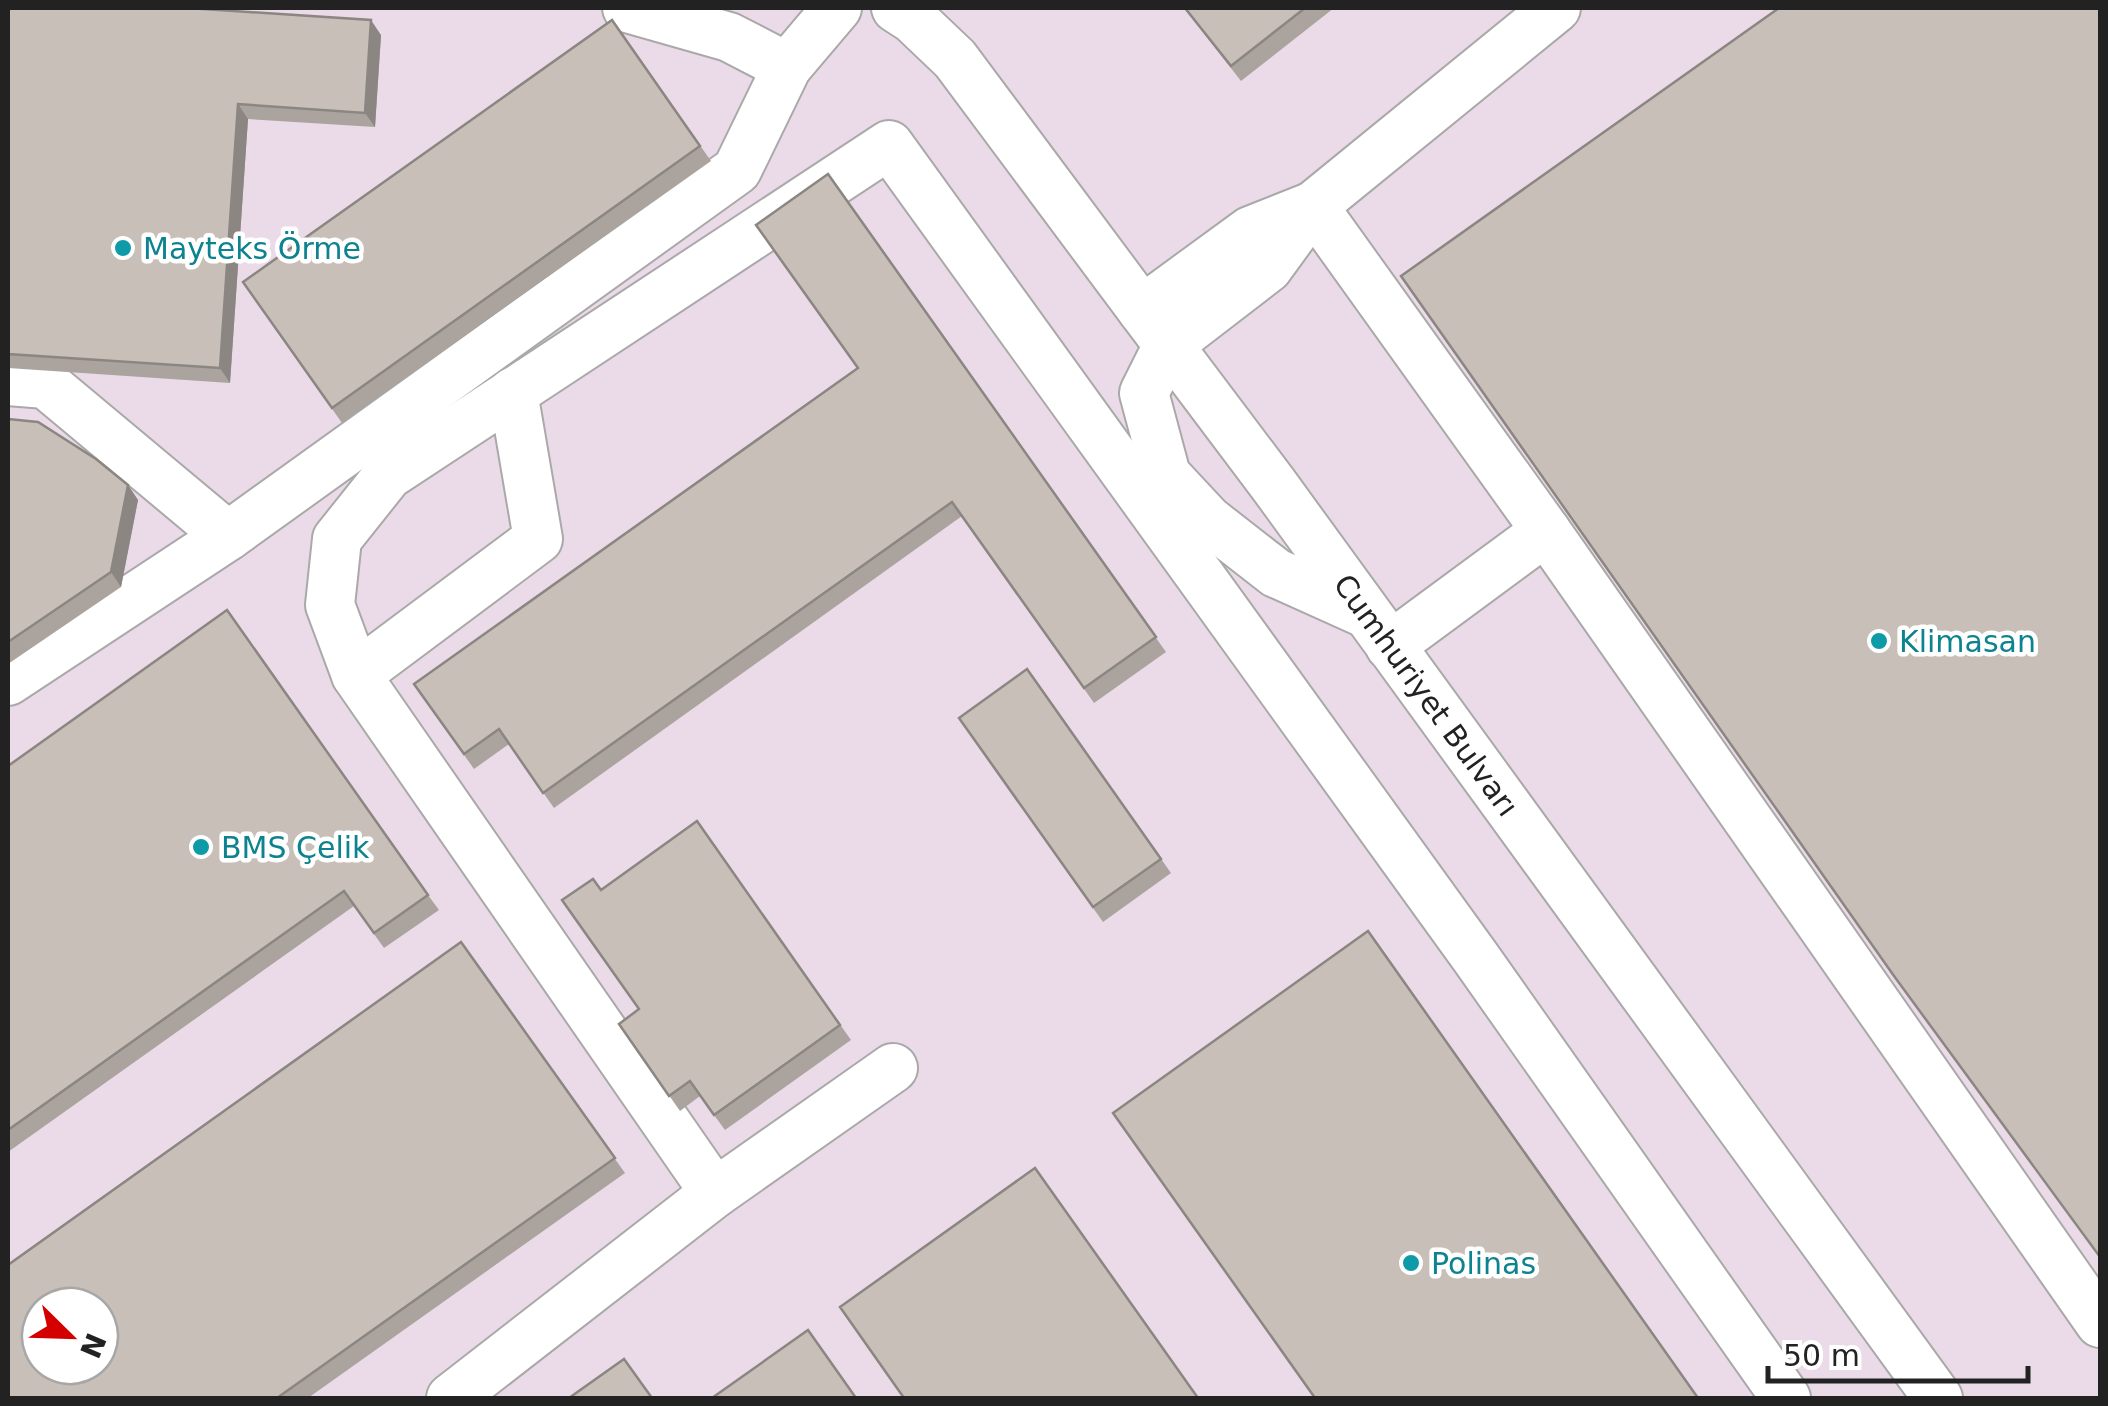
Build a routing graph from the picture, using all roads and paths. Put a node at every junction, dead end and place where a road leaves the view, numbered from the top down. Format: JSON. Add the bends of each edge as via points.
{"nodes":[{"id":1,"x":626,"y":8,"type":"edge"},
{"id":2,"x":838,"y":8,"type":"edge"},
{"id":3,"x":897,"y":8,"type":"edge"},
{"id":4,"x":1556,"y":8,"type":"edge"},
{"id":5,"x":787,"y":67,"type":"junction"},
{"id":6,"x":1313,"y":206,"type":"junction"},
{"id":7,"x":1155,"y":327,"type":"junction"},
{"id":8,"x":8,"y":381,"type":"edge"},
{"id":9,"x":513,"y":392,"type":"junction"},
{"id":10,"x":1546,"y":531,"type":"junction"},
{"id":11,"x":228,"y":536,"type":"junction"},
{"id":12,"x":1378,"y":630,"type":"junction"},
{"id":13,"x":356,"y":675,"type":"junction"},
{"id":14,"x":8,"y":681,"type":"edge"},
{"id":15,"x":893,"y":1068,"type":"dead end"},
{"id":16,"x":716,"y":1192,"type":"junction"},
{"id":17,"x":2100,"y":1323,"type":"edge"},
{"id":18,"x":451,"y":1398,"type":"edge"},
{"id":19,"x":1786,"y":1398,"type":"edge"},
{"id":20,"x":1938,"y":1398,"type":"edge"}],
"edges":[{"from":1,"to":5,"type":"street","via":[[729,38]]},
{"from":2,"to":5,"type":"street"},
{"from":3,"to":7,"type":"street","name":"Cumhuriyet Bulvarı","via":[[954,60]]},
{"from":4,"to":6,"type":"street"},
{"from":5,"to":11,"type":"street","via":[[737,170]]},
{"from":6,"to":7,"type":"street","via":[[1268,268]]},
{"from":6,"to":10,"type":"street"},
{"from":7,"to":12,"type":"street","name":"Cumhuriyet Bulvarı"},
{"from":7,"to":12,"type":"street","via":[[1144,393],[1166,474],[1208,520],[1276,573]]},
{"from":8,"to":11,"type":"street","via":[[46,384]]},
{"from":9,"to":13,"type":"street","via":[[388,475],[337,538],[330,605]]},
{"from":9,"to":13,"type":"street","via":[[538,538]]},
{"from":9,"to":19,"type":"street","via":[[889,146]]},
{"from":10,"to":12,"type":"street"},
{"from":10,"to":17,"type":"street"},
{"from":11,"to":14,"type":"street"},
{"from":12,"to":20,"type":"street","name":"Cumhuriyet Bulvarı"},
{"from":13,"to":16,"type":"street"},
{"from":15,"to":16,"type":"street"},
{"from":16,"to":18,"type":"street"}]}
